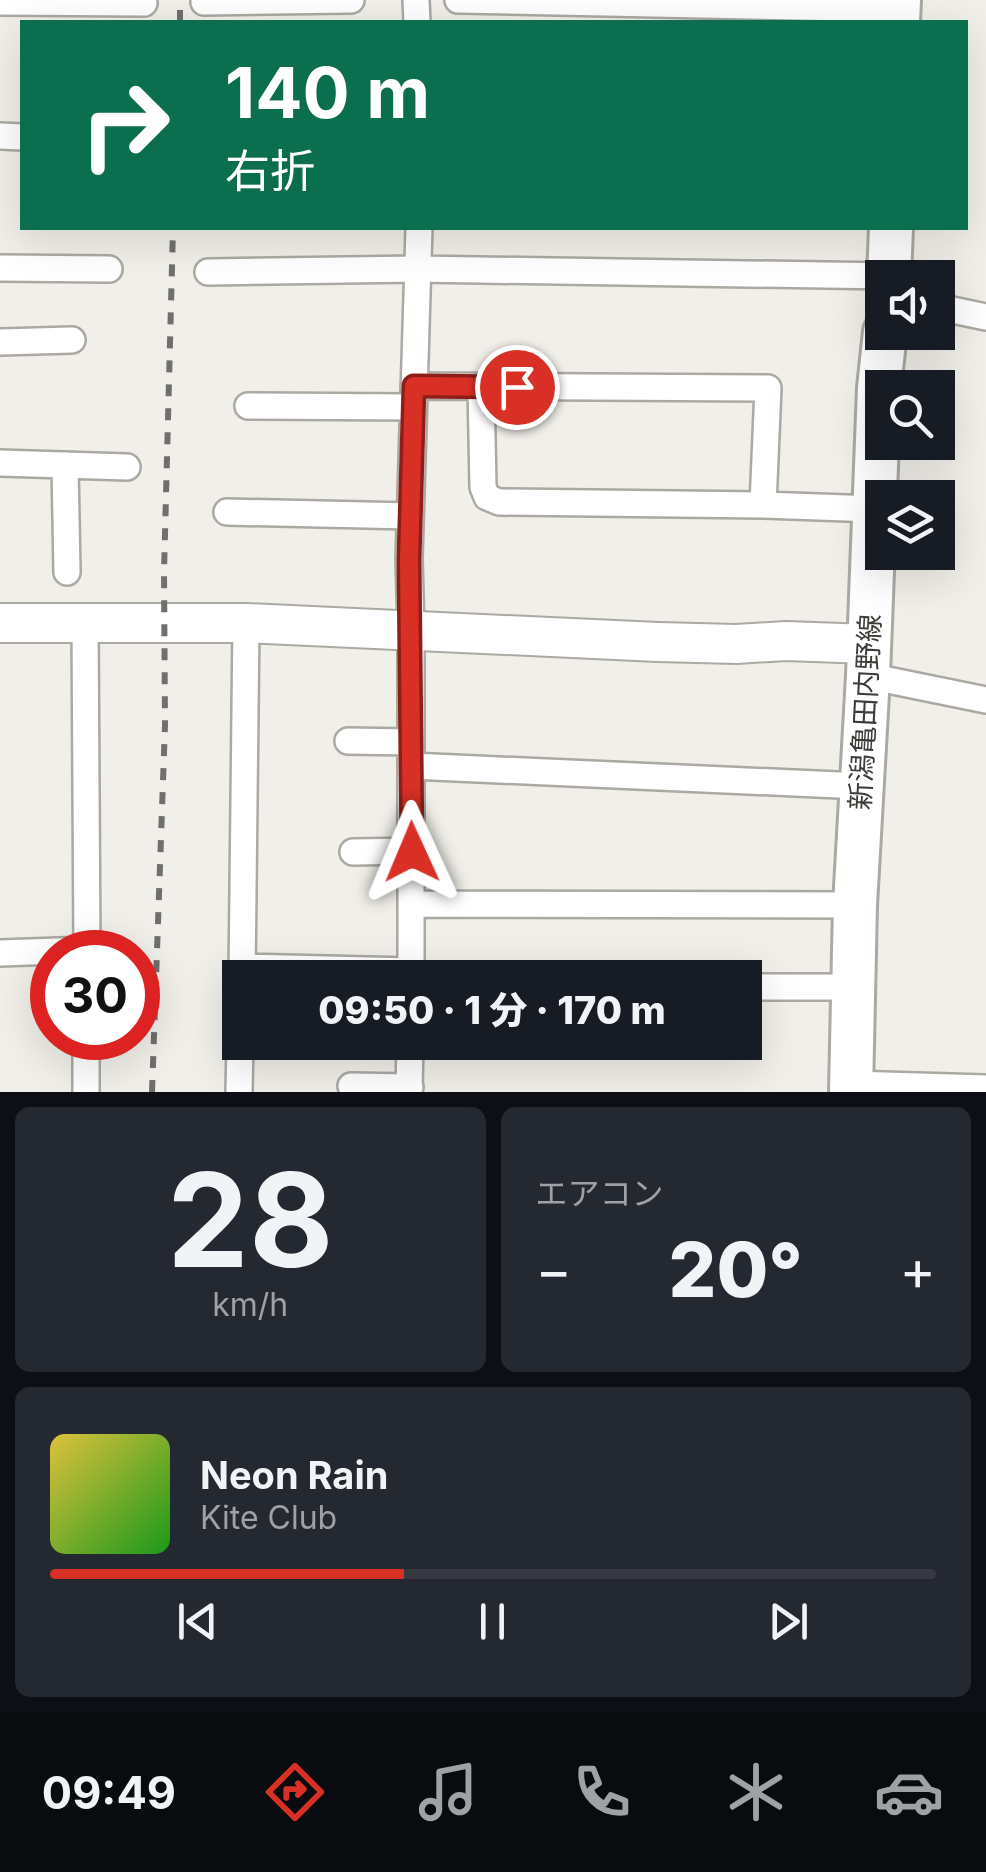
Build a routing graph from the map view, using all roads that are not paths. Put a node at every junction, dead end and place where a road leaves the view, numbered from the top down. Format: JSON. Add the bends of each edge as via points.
{"nodes":[{"id":1,"x":351,"y":0,"type":"edge"},
{"id":2,"x":458,"y":0,"type":"edge"},
{"id":3,"x":0,"y":2,"type":"edge"},
{"id":4,"x":204,"y":2,"type":"edge"},
{"id":5,"x":144,"y":3,"type":"dead end"},
{"id":6,"x":898,"y":11,"type":"edge"},
{"id":7,"x":418,"y":230,"type":"edge"},
{"id":8,"x":890,"y":230,"type":"edge"},
{"id":9,"x":889,"y":260,"type":"edge"},
{"id":10,"x":0,"y":268,"type":"edge"},
{"id":11,"x":109,"y":269,"type":"dead end"},
{"id":12,"x":417,"y":269,"type":"junction"},
{"id":13,"x":208,"y":272,"type":"dead end"},
{"id":14,"x":865,"y":277,"type":"edge"},
{"id":15,"x":955,"y":311,"type":"edge"},
{"id":16,"x":986,"y":317,"type":"edge"},
{"id":17,"x":72,"y":340,"type":"dead end"},
{"id":18,"x":0,"y":342,"type":"edge"},
{"id":19,"x":883,"y":350,"type":"edge"},
{"id":20,"x":481,"y":387,"type":"junction"},
{"id":21,"x":414,"y":397,"type":"junction"},
{"id":22,"x":248,"y":406,"type":"dead end"},
{"id":23,"x":0,"y":463,"type":"edge"},
{"id":24,"x":65,"y":465,"type":"junction"},
{"id":25,"x":127,"y":467,"type":"dead end"},
{"id":26,"x":875,"y":480,"type":"edge"},
{"id":27,"x":763,"y":504,"type":"junction"},
{"id":28,"x":865,"y":509,"type":"edge"},
{"id":29,"x":227,"y":512,"type":"dead end"},
{"id":30,"x":410,"y":516,"type":"junction"},
{"id":31,"x":872,"y":570,"type":"edge"},
{"id":32,"x":66,"y":572,"type":"dead end"},
{"id":33,"x":246,"y":623,"type":"junction"},
{"id":34,"x":0,"y":624,"type":"edge"},
{"id":35,"x":85,"y":625,"type":"junction"},
{"id":36,"x":411,"y":630,"type":"junction"},
{"id":37,"x":868,"y":660,"type":"junction"},
{"id":38,"x":986,"y":700,"type":"edge"},
{"id":39,"x":348,"y":740,"type":"dead end"},
{"id":40,"x":411,"y":754,"type":"junction"},
{"id":41,"x":862,"y":786,"type":"junction"},
{"id":42,"x":353,"y":852,"type":"dead end"},
{"id":43,"x":412,"y":852,"type":"junction"},
{"id":44,"x":412,"y":904,"type":"junction"},
{"id":45,"x":855,"y":904,"type":"junction"},
{"id":46,"x":87,"y":930,"type":"edge"},
{"id":47,"x":30,"y":953,"type":"edge"},
{"id":48,"x":0,"y":954,"type":"edge"},
{"id":49,"x":242,"y":960,"type":"edge"},
{"id":50,"x":411,"y":960,"type":"edge"},
{"id":51,"x":762,"y":987,"type":"edge"},
{"id":52,"x":853,"y":987,"type":"junction"},
{"id":53,"x":86,"y":1060,"type":"edge"},
{"id":54,"x":240,"y":1060,"type":"edge"},
{"id":55,"x":410,"y":1060,"type":"edge"},
{"id":56,"x":351,"y":1086,"type":"dead end"},
{"id":57,"x":851,"y":1088,"type":"edge"},
{"id":58,"x":410,"y":1089,"type":"edge"},
{"id":59,"x":983,"y":1089,"type":"edge"},
{"id":60,"x":86,"y":1092,"type":"edge"},
{"id":61,"x":239,"y":1092,"type":"edge"}],
"edges":[{"from":1,"to":4,"type":"street"},
{"from":2,"to":6,"type":"street"},
{"from":3,"to":5,"type":"street"},
{"from":7,"to":12,"type":"street"},
{"from":8,"to":9,"type":"main road"},
{"from":10,"to":11,"type":"street"},
{"from":12,"to":13,"type":"street"},
{"from":12,"to":14,"type":"street"},
{"from":12,"to":21,"type":"street"},
{"from":15,"to":16,"type":"street"},
{"from":17,"to":18,"type":"street"},
{"from":19,"to":26,"type":"main road","name":"新潟亀田内野線"},
{"from":20,"to":21,"type":"street"},
{"from":20,"to":27,"type":"street","via":[[483,487],[499,502]]},
{"from":20,"to":27,"type":"street","via":[[768,388]]},
{"from":21,"to":22,"type":"street"},
{"from":21,"to":30,"type":"street"},
{"from":23,"to":24,"type":"street"},
{"from":24,"to":25,"type":"street"},
{"from":24,"to":32,"type":"street"},
{"from":27,"to":28,"type":"street"},
{"from":29,"to":30,"type":"street"},
{"from":30,"to":36,"type":"street"},
{"from":31,"to":37,"type":"main road","name":"新潟亀田内野線"},
{"from":33,"to":35,"type":"street"},
{"from":33,"to":36,"type":"street"},
{"from":33,"to":49,"type":"street"},
{"from":34,"to":35,"type":"street"},
{"from":35,"to":46,"type":"street"},
{"from":36,"to":37,"type":"street","via":[[786,641]]},
{"from":36,"to":40,"type":"street"},
{"from":37,"to":38,"type":"street"},
{"from":37,"to":41,"type":"main road","name":"新潟亀田内野線"},
{"from":39,"to":40,"type":"street"},
{"from":40,"to":41,"type":"street"},
{"from":40,"to":43,"type":"street"},
{"from":41,"to":45,"type":"main road","name":"新潟亀田内野線"},
{"from":42,"to":43,"type":"street"},
{"from":43,"to":44,"type":"street"},
{"from":44,"to":45,"type":"street"},
{"from":44,"to":50,"type":"street"},
{"from":45,"to":52,"type":"main road","name":"新潟亀田内野線"},
{"from":47,"to":48,"type":"street"},
{"from":51,"to":52,"type":"street"},
{"from":52,"to":57,"type":"main road","name":"新潟亀田内野線"},
{"from":53,"to":60,"type":"street"},
{"from":54,"to":61,"type":"street"},
{"from":55,"to":58,"type":"street"},
{"from":56,"to":58,"type":"street"},
{"from":57,"to":59,"type":"street"}]}
